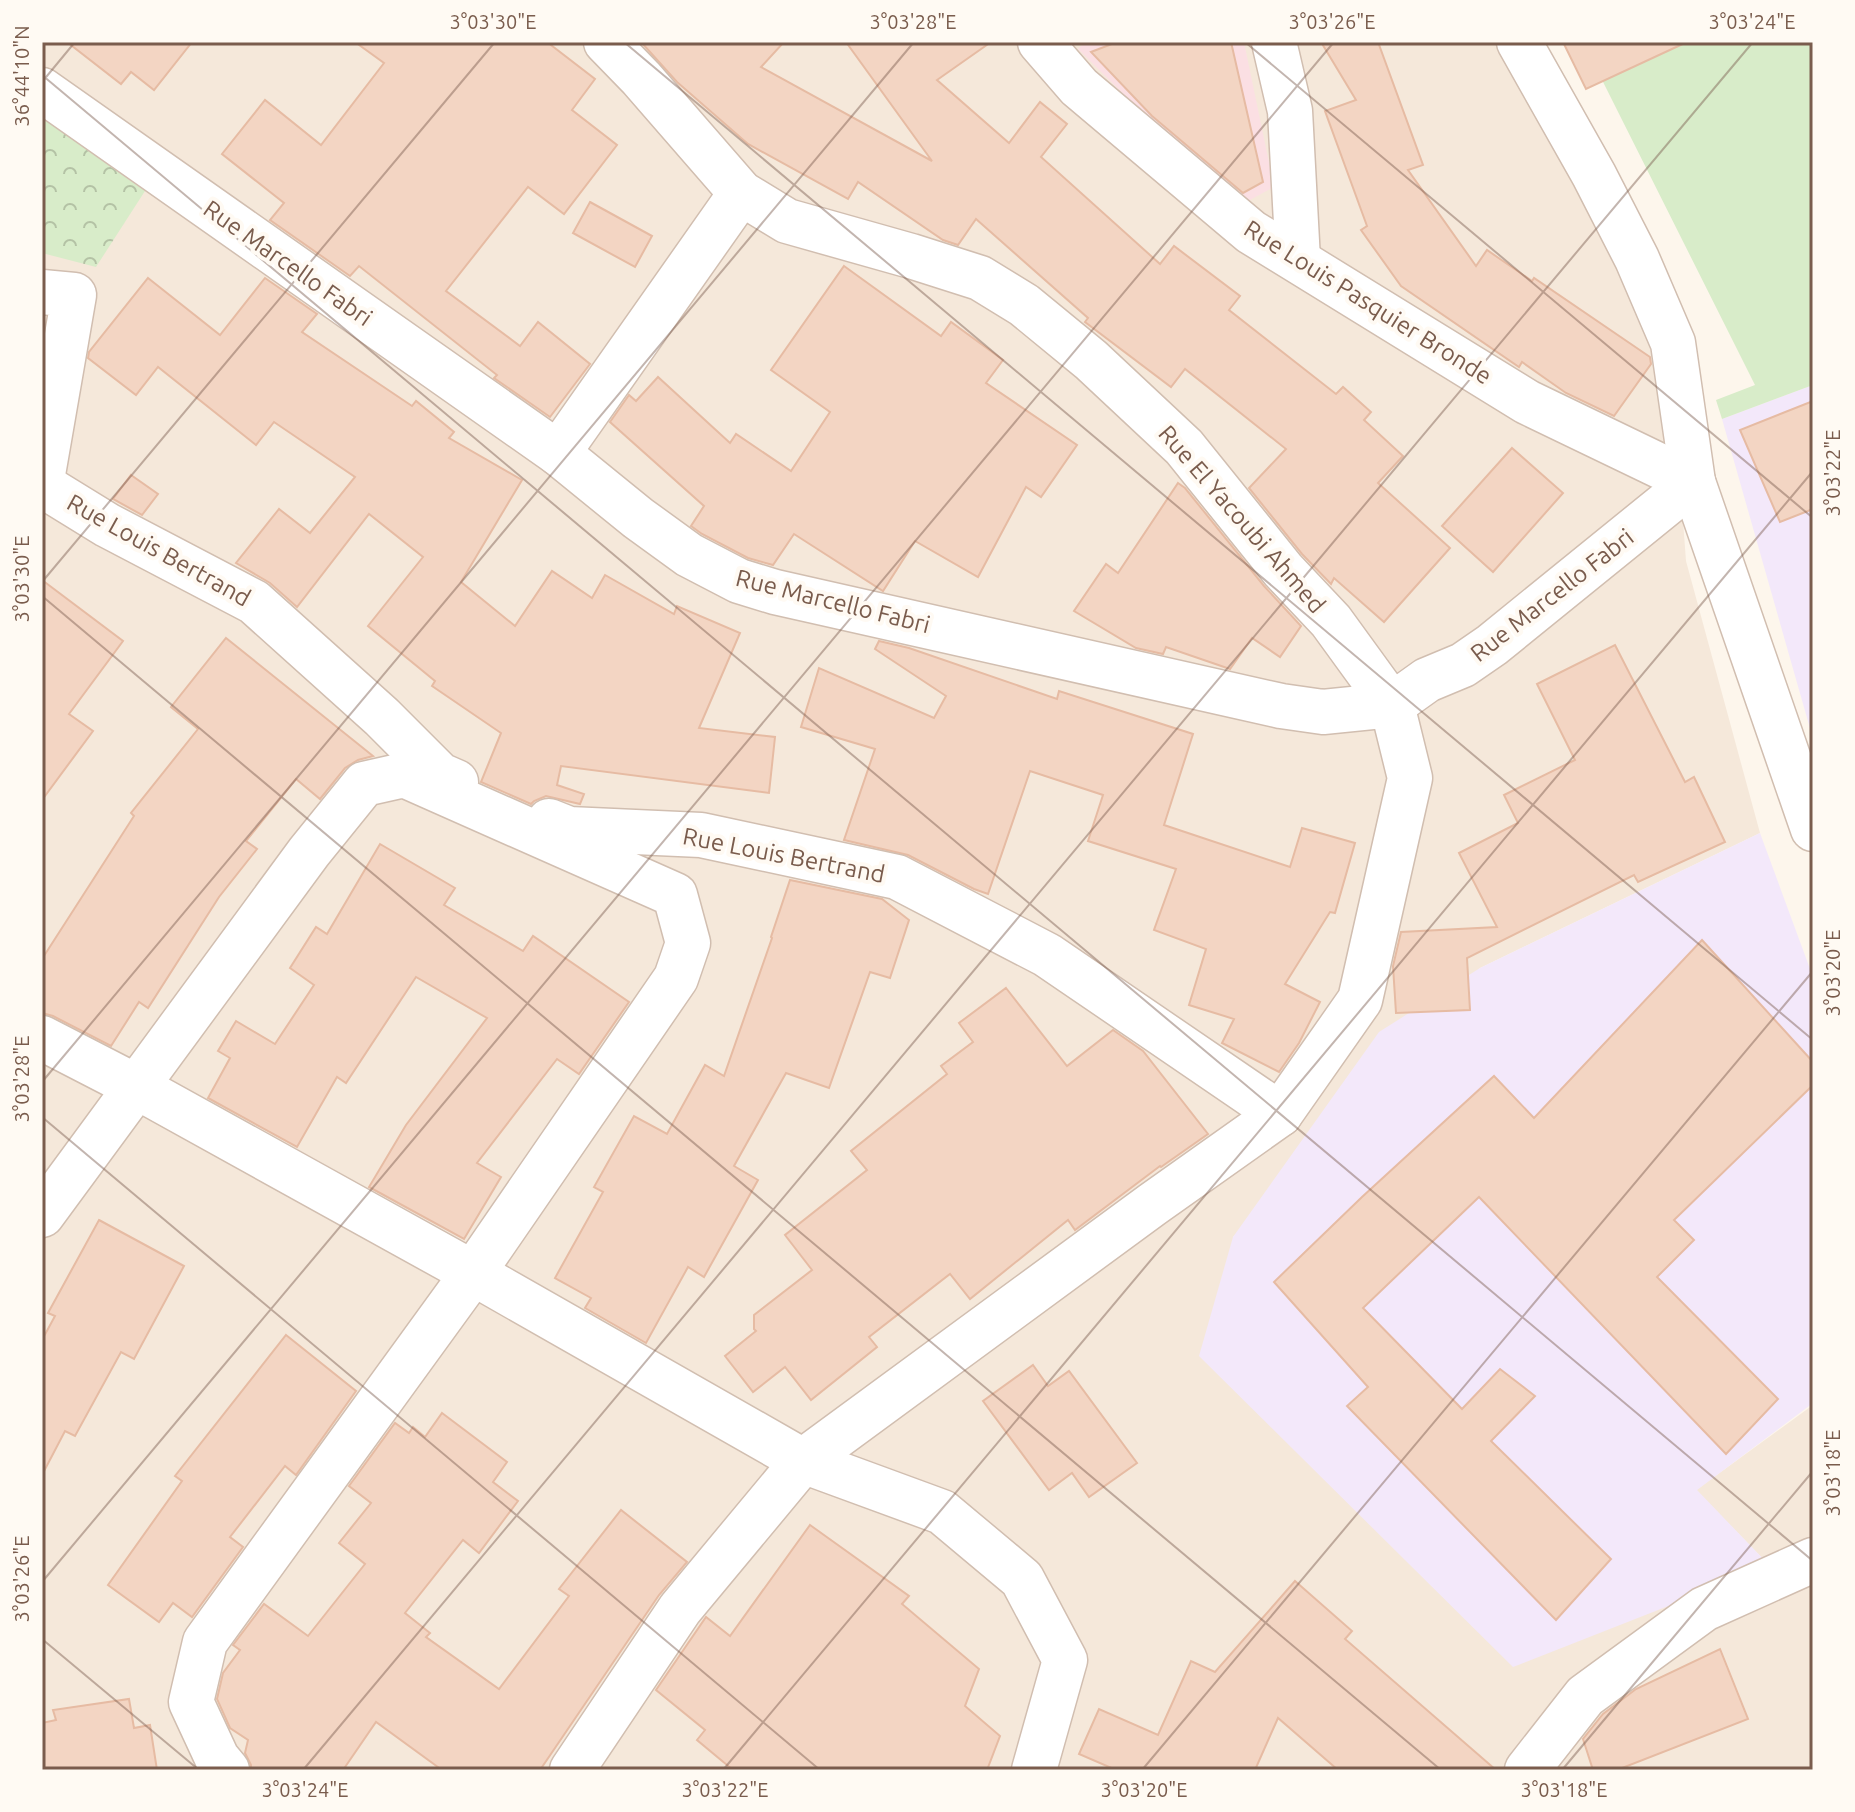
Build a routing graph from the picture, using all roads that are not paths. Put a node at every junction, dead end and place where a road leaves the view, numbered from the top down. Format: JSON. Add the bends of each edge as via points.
{"nodes":[{"id":1,"x":606,"y":42,"type":"edge"},
{"id":2,"x":1040,"y":42,"type":"edge"},
{"id":3,"x":1274,"y":42,"type":"edge"},
{"id":4,"x":1519,"y":42,"type":"edge"},
{"id":5,"x":42,"y":90,"type":"edge"},
{"id":6,"x":741,"y":193,"type":"junction"},
{"id":7,"x":1298,"y":260,"type":"junction"},
{"id":8,"x":42,"y":292,"type":"edge"},
{"id":9,"x":558,"y":453,"type":"junction"},
{"id":10,"x":42,"y":482,"type":"edge"},
{"id":11,"x":1693,"y":482,"type":"junction"},
{"id":12,"x":1392,"y":705,"type":"junction"},
{"id":13,"x":1813,"y":829,"type":"edge"},
{"id":14,"x":42,"y":1038,"type":"edge"},
{"id":15,"x":137,"y":1087,"type":"junction"},
{"id":16,"x":1280,"y":1114,"type":"junction"},
{"id":17,"x":42,"y":1215,"type":"edge"},
{"id":18,"x":473,"y":1273,"type":"junction"},
{"id":19,"x":803,"y":1461,"type":"junction"},
{"id":20,"x":1813,"y":1560,"type":"edge"},
{"id":21,"x":227,"y":1770,"type":"edge"},
{"id":22,"x":572,"y":1770,"type":"edge"},
{"id":23,"x":1034,"y":1770,"type":"edge"},
{"id":24,"x":1527,"y":1770,"type":"edge"}],
"edges":[{"from":1,"to":6,"type":"street","name":"Rue El Yacoubi Ahmed"},
{"from":2,"to":7,"type":"street","name":"Rue Louis Pasquier Bronde","via":[[1079,87],[1251,232]]},
{"from":3,"to":7,"type":"street","via":[[1290,111]]},
{"from":4,"to":11,"type":"street","via":[[1637,259],[1673,343]]},
{"from":5,"to":9,"type":"street","name":"Rue Marcello Fabri"},
{"from":6,"to":9,"type":"street"},
{"from":6,"to":12,"type":"street","name":"Rue El Yacoubi Ahmed","via":[[787,221],[980,278],[1024,305],[1184,447],[1331,621]]},
{"from":7,"to":11,"type":"street","name":"Rue Louis Pasquier Bronde","via":[[1527,402]]},
{"from":8,"to":10,"type":"street","name":"Rue Louis Bertrand","via":[[74,295]]},
{"from":9,"to":12,"type":"street","name":"Rue Marcello Fabri","via":[[689,555],[739,581],[775,592],[1281,706],[1323,712]]},
{"from":10,"to":16,"type":"street","name":"Rue Louis Bertrand","via":[[107,525],[254,602],[440,775],[569,829],[701,835],[897,877],[1047,955]]},
{"from":11,"to":12,"type":"street","name":"Rue Marcello Fabri","via":[[1492,645]]},
{"from":11,"to":13,"type":"street"},
{"from":12,"to":16,"type":"street","via":[[1410,778],[1360,1000]]},
{"from":14,"to":15,"type":"street"},
{"from":15,"to":17,"type":"street"},
{"from":15,"to":18,"type":"street"},
{"from":15,"to":18,"type":"street","via":[[364,784],[404,775],[675,895],[688,943],[676,978]]},
{"from":16,"to":19,"type":"street"},
{"from":18,"to":19,"type":"street"},
{"from":18,"to":21,"type":"street","via":[[205,1642],[191,1702]]},
{"from":19,"to":22,"type":"street","via":[[680,1609]]},
{"from":19,"to":23,"type":"street","via":[[942,1512],[1022,1579],[1065,1660]]},
{"from":20,"to":24,"type":"street","via":[[1704,1609],[1585,1696]]}]}
